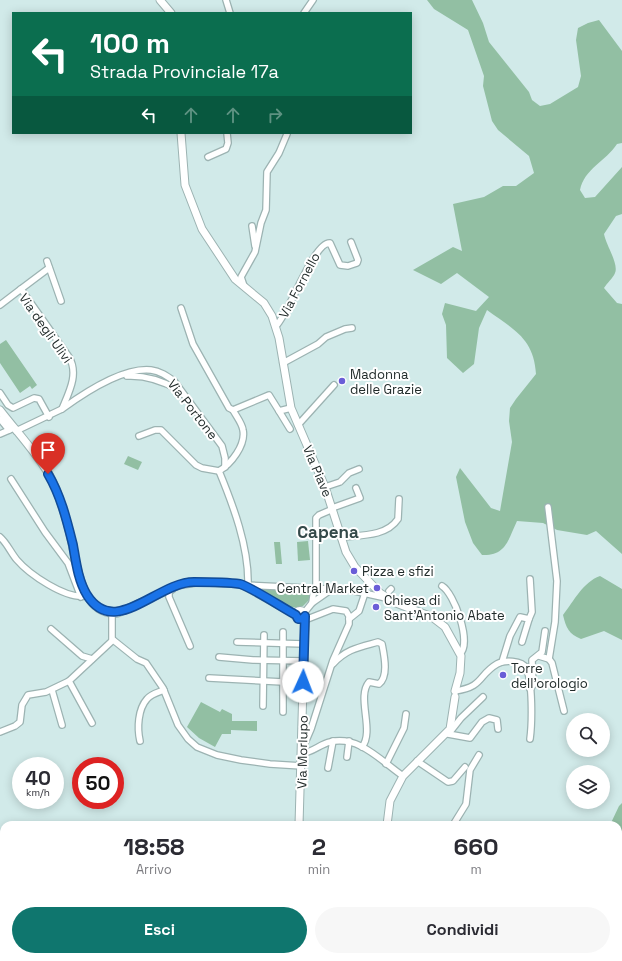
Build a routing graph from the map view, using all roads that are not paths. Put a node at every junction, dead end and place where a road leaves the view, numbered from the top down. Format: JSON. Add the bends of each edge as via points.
{"nodes":[{"id":1,"x":160,"y":0,"type":"edge"},
{"id":2,"x":226,"y":0,"type":"edge"},
{"id":3,"x":312,"y":0,"type":"edge"},
{"id":4,"x":170,"y":12,"type":"edge"},
{"id":5,"x":230,"y":12,"type":"edge"},
{"id":6,"x":305,"y":12,"type":"edge"},
{"id":7,"x":181,"y":134,"type":"edge"},
{"id":8,"x":227,"y":134,"type":"edge"},
{"id":9,"x":286,"y":134,"type":"edge"},
{"id":10,"x":208,"y":157,"type":"dead end"},
{"id":11,"x":252,"y":226,"type":"dead end"},
{"id":12,"x":351,"y":242,"type":"dead end"},
{"id":13,"x":255,"y":252,"type":"junction"},
{"id":14,"x":47,"y":262,"type":"dead end"},
{"id":15,"x":49,"y":268,"type":"junction"},
{"id":16,"x":21,"y":289,"type":"junction"},
{"id":17,"x":246,"y":290,"type":"junction"},
{"id":18,"x":61,"y":301,"type":"dead end"},
{"id":19,"x":0,"y":305,"type":"edge"},
{"id":20,"x":181,"y":308,"type":"dead end"},
{"id":21,"x":276,"y":326,"type":"junction"},
{"id":22,"x":352,"y":328,"type":"dead end"},
{"id":23,"x":283,"y":363,"type":"junction"},
{"id":24,"x":334,"y":385,"type":"dead end"},
{"id":25,"x":0,"y":393,"type":"edge"},
{"id":26,"x":290,"y":407,"type":"junction"},
{"id":27,"x":62,"y":409,"type":"junction"},
{"id":28,"x":0,"y":410,"type":"edge"},
{"id":29,"x":233,"y":410,"type":"junction"},
{"id":30,"x":279,"y":411,"type":"junction"},
{"id":31,"x":49,"y":417,"type":"junction"},
{"id":32,"x":0,"y":419,"type":"edge"},
{"id":33,"x":298,"y":425,"type":"junction"},
{"id":34,"x":11,"y":429,"type":"junction"},
{"id":35,"x":290,"y":430,"type":"dead end"},
{"id":36,"x":0,"y":434,"type":"edge"},
{"id":37,"x":139,"y":436,"type":"dead end"},
{"id":38,"x":225,"y":467,"type":"junction"},
{"id":39,"x":358,"y":469,"type":"dead end"},
{"id":40,"x":220,"y":471,"type":"junction"},
{"id":41,"x":11,"y":479,"type":"dead end"},
{"id":42,"x":326,"y":487,"type":"junction"},
{"id":43,"x":356,"y":488,"type":"dead end"},
{"id":44,"x":399,"y":499,"type":"dead end"},
{"id":45,"x":548,"y":507,"type":"dead end"},
{"id":46,"x":333,"y":508,"type":"junction"},
{"id":47,"x":0,"y":537,"type":"edge"},
{"id":48,"x":341,"y":537,"type":"junction"},
{"id":49,"x":530,"y":579,"type":"dead end"},
{"id":50,"x":369,"y":583,"type":"junction"},
{"id":51,"x":179,"y":585,"type":"junction"},
{"id":52,"x":244,"y":585,"type":"junction"},
{"id":53,"x":442,"y":586,"type":"dead end"},
{"id":54,"x":318,"y":588,"type":"junction"},
{"id":55,"x":332,"y":589,"type":"junction"},
{"id":56,"x":364,"y":592,"type":"junction"},
{"id":57,"x":388,"y":594,"type":"junction"},
{"id":58,"x":84,"y":596,"type":"junction"},
{"id":59,"x":324,"y":596,"type":"junction"},
{"id":60,"x":312,"y":603,"type":"junction"},
{"id":61,"x":112,"y":613,"type":"junction"},
{"id":62,"x":301,"y":616,"type":"junction"},
{"id":63,"x":350,"y":619,"type":"junction"},
{"id":64,"x":529,"y":619,"type":"junction"},
{"id":65,"x":51,"y":629,"type":"dead end"},
{"id":66,"x":546,"y":631,"type":"dead end"},
{"id":67,"x":283,"y":632,"type":"dead end"},
{"id":68,"x":264,"y":635,"type":"dead end"},
{"id":69,"x":113,"y":640,"type":"junction"},
{"id":70,"x":237,"y":642,"type":"dead end"},
{"id":71,"x":264,"y":642,"type":"junction"},
{"id":72,"x":522,"y":642,"type":"dead end"},
{"id":73,"x":283,"y":643,"type":"junction"},
{"id":74,"x":304,"y":644,"type":"junction"},
{"id":75,"x":190,"y":646,"type":"dead end"},
{"id":76,"x":460,"y":654,"type":"junction"},
{"id":77,"x":538,"y":656,"type":"junction"},
{"id":78,"x":219,"y":657,"type":"dead end"},
{"id":79,"x":92,"y":659,"type":"junction"},
{"id":80,"x":549,"y":659,"type":"junction"},
{"id":81,"x":264,"y":661,"type":"junction"},
{"id":82,"x":283,"y":661,"type":"junction"},
{"id":83,"x":304,"y":661,"type":"junction"},
{"id":84,"x":502,"y":662,"type":"junction"},
{"id":85,"x":331,"y":667,"type":"junction"},
{"id":86,"x":209,"y":678,"type":"dead end"},
{"id":87,"x":69,"y":681,"type":"junction"},
{"id":88,"x":263,"y":681,"type":"junction"},
{"id":89,"x":283,"y":682,"type":"junction"},
{"id":90,"x":303,"y":682,"type":"junction"},
{"id":91,"x":530,"y":689,"type":"junction"},
{"id":92,"x":52,"y":690,"type":"junction"},
{"id":93,"x":164,"y":690,"type":"junction"},
{"id":94,"x":455,"y":692,"type":"junction"},
{"id":95,"x":483,"y":697,"type":"dead end"},
{"id":96,"x":263,"y":706,"type":"dead end"},
{"id":97,"x":564,"y":711,"type":"dead end"},
{"id":98,"x":283,"y":712,"type":"dead end"},
{"id":99,"x":406,"y":714,"type":"dead end"},
{"id":100,"x":92,"y":723,"type":"dead end"},
{"id":101,"x":62,"y":725,"type":"dead end"},
{"id":102,"x":498,"y":729,"type":"dead end"},
{"id":103,"x":0,"y":732,"type":"edge"},
{"id":104,"x":447,"y":734,"type":"junction"},
{"id":105,"x":530,"y":738,"type":"dead end"},
{"id":106,"x":140,"y":741,"type":"dead end"},
{"id":107,"x":333,"y":741,"type":"junction"},
{"id":108,"x":349,"y":741,"type":"junction"},
{"id":109,"x":362,"y":747,"type":"junction"},
{"id":110,"x":302,"y":752,"type":"junction"},
{"id":111,"x":479,"y":755,"type":"dead end"},
{"id":112,"x":347,"y":757,"type":"dead end"},
{"id":113,"x":417,"y":761,"type":"junction"},
{"id":114,"x":386,"y":764,"type":"junction"},
{"id":115,"x":302,"y":766,"type":"junction"},
{"id":116,"x":465,"y":767,"type":"dead end"},
{"id":117,"x":328,"y":768,"type":"dead end"},
{"id":118,"x":403,"y":776,"type":"junction"},
{"id":119,"x":299,"y":821,"type":"edge"},
{"id":120,"x":388,"y":821,"type":"edge"},
{"id":121,"x":455,"y":821,"type":"edge"}],
"edges":[{"from":1,"to":4,"type":"main road"},
{"from":2,"to":5,"type":"street"},
{"from":3,"to":6,"type":"street"},
{"from":7,"to":17,"type":"main road","name":"Via Piave","via":[[185,185],[199,222],[232,275]]},
{"from":8,"to":10,"type":"street","via":[[226,149]]},
{"from":9,"to":13,"type":"street","via":[[278,155],[267,172],[267,208]]},
{"from":11,"to":13,"type":"street"},
{"from":12,"to":21,"type":"street","name":"Via Fornello","via":[[358,261],[348,266],[340,264],[330,243],[321,246],[285,315]]},
{"from":13,"to":17,"type":"street","via":[[241,277]]},
{"from":14,"to":15,"type":"street"},
{"from":15,"to":16,"type":"street"},
{"from":15,"to":18,"type":"street"},
{"from":16,"to":19,"type":"street","name":"Via degli Ulivi"},
{"from":16,"to":27,"type":"street","name":"Via degli Ulivi","via":[[73,365],[74,375]]},
{"from":17,"to":21,"type":"main road","name":"Via Piave","via":[[266,306]]},
{"from":20,"to":29,"type":"street","via":[[192,344],[223,400]]},
{"from":21,"to":23,"type":"main road","name":"Via Piave"},
{"from":22,"to":23,"type":"street","via":[[326,337]]},
{"from":23,"to":26,"type":"main road","name":"Via Piave"},
{"from":24,"to":33,"type":"street"},
{"from":25,"to":31,"type":"street","via":[[13,408],[34,398],[40,399]]},
{"from":26,"to":30,"type":"street"},
{"from":26,"to":33,"type":"main road","name":"Via Piave"},
{"from":27,"to":31,"type":"street"},
{"from":27,"to":38,"type":"street","name":"Via Portone","via":[[98,386],[132,372],[152,370],[174,381],[222,446]]},
{"from":28,"to":34,"type":"main road"},
{"from":29,"to":30,"type":"street","via":[[269,395]]},
{"from":29,"to":38,"type":"street","via":[[242,426],[243,435],[234,456]]},
{"from":30,"to":35,"type":"street"},
{"from":31,"to":34,"type":"street"},
{"from":32,"to":34,"type":"street"},
{"from":33,"to":42,"type":"main road","name":"Via Piave"},
{"from":34,"to":36,"type":"street"},
{"from":34,"to":58,"type":"main road","via":[[46,471],[56,490]]},
{"from":37,"to":40,"type":"street","via":[[161,430],[196,465]]},
{"from":38,"to":40,"type":"street"},
{"from":39,"to":42,"type":"street","via":[[349,473],[340,482]]},
{"from":40,"to":52,"type":"street","via":[[235,511],[242,540],[248,571]]},
{"from":41,"to":58,"type":"street","via":[[68,562]]},
{"from":42,"to":46,"type":"main road","name":"Via Piave"},
{"from":43,"to":46,"type":"street","via":[[362,497]]},
{"from":44,"to":48,"type":"street","via":[[398,519],[386,529],[374,534]]},
{"from":45,"to":80,"type":"street","via":[[557,581],[555,622]]},
{"from":46,"to":48,"type":"main road","name":"Via Piave"},
{"from":46,"to":54,"type":"street","via":[[316,518]]},
{"from":47,"to":58,"type":"street","via":[[16,560],[34,574],[70,595]]},
{"from":48,"to":50,"type":"main road","name":"Via Piave","via":[[351,561]]},
{"from":49,"to":64,"type":"street","via":[[532,612]]},
{"from":50,"to":56,"type":"street"},
{"from":50,"to":57,"type":"main road","name":"Via Piave"},
{"from":51,"to":52,"type":"main road","via":[[192,582]]},
{"from":51,"to":61,"type":"main road","via":[[123,611]]},
{"from":51,"to":75,"type":"street","via":[[170,591],[168,596]]},
{"from":52,"to":54,"type":"street"},
{"from":52,"to":62,"type":"main road"},
{"from":53,"to":76,"type":"street","via":[[448,592],[463,629],[465,648]]},
{"from":54,"to":55,"type":"street"},
{"from":54,"to":59,"type":"street"},
{"from":54,"to":60,"type":"street"},
{"from":55,"to":56,"type":"street"},
{"from":55,"to":59,"type":"street"},
{"from":56,"to":57,"type":"street"},
{"from":56,"to":63,"type":"street","via":[[359,611]]},
{"from":57,"to":76,"type":"main road","name":"Via Piave","via":[[446,627]]},
{"from":58,"to":61,"type":"main road"},
{"from":59,"to":60,"type":"street"},
{"from":60,"to":62,"type":"street"},
{"from":61,"to":69,"type":"street"},
{"from":62,"to":63,"type":"street","via":[[336,608],[346,611]]},
{"from":62,"to":74,"type":"main road","name":"Via Morlupo","via":[[305,631]]},
{"from":63,"to":85,"type":"street"},
{"from":64,"to":72,"type":"street"},
{"from":64,"to":84,"type":"street","via":[[520,617],[515,623]]},
{"from":65,"to":79,"type":"street","via":[[82,656]]},
{"from":66,"to":77,"type":"street","via":[[543,647]]},
{"from":67,"to":73,"type":"street"},
{"from":68,"to":71,"type":"street"},
{"from":69,"to":79,"type":"street"},
{"from":69,"to":93,"type":"street","via":[[146,662]]},
{"from":70,"to":71,"type":"street"},
{"from":71,"to":73,"type":"street"},
{"from":71,"to":81,"type":"street"},
{"from":73,"to":74,"type":"street"},
{"from":73,"to":82,"type":"street"},
{"from":74,"to":83,"type":"main road","name":"Via Morlupo"},
{"from":76,"to":94,"type":"main road","via":[[460,673]]},
{"from":77,"to":80,"type":"street"},
{"from":77,"to":91,"type":"street","via":[[532,660],[533,685]]},
{"from":78,"to":81,"type":"street"},
{"from":79,"to":87,"type":"street"},
{"from":80,"to":97,"type":"street"},
{"from":81,"to":82,"type":"street"},
{"from":81,"to":88,"type":"street"},
{"from":82,"to":83,"type":"street"},
{"from":82,"to":89,"type":"street"},
{"from":83,"to":90,"type":"main road","name":"Via Morlupo"},
{"from":84,"to":91,"type":"street","via":[[516,662],[524,666]]},
{"from":84,"to":94,"type":"street","via":[[478,684]]},
{"from":85,"to":109,"type":"street","via":[[347,651],[378,642],[382,644],[385,668],[382,681],[379,684],[369,682],[366,685],[366,738]]},
{"from":85,"to":110,"type":"street"},
{"from":86,"to":88,"type":"street"},
{"from":87,"to":92,"type":"street"},
{"from":87,"to":100,"type":"street"},
{"from":88,"to":89,"type":"street"},
{"from":88,"to":96,"type":"street"},
{"from":89,"to":90,"type":"street"},
{"from":89,"to":98,"type":"street"},
{"from":90,"to":110,"type":"main road","name":"Via Morlupo"},
{"from":91,"to":105,"type":"street"},
{"from":92,"to":101,"type":"street"},
{"from":92,"to":103,"type":"street","via":[[28,695],[22,705],[20,722]]},
{"from":93,"to":106,"type":"street","via":[[149,697],[144,704],[138,726]]},
{"from":93,"to":115,"type":"street","via":[[178,725],[197,747],[217,755],[241,760]]},
{"from":94,"to":104,"type":"main road","via":[[452,722]]},
{"from":95,"to":104,"type":"street"},
{"from":99,"to":114,"type":"street","via":[[404,728]]},
{"from":102,"to":104,"type":"street","via":[[497,720],[489,718],[482,722],[470,738]]},
{"from":104,"to":113,"type":"main road"},
{"from":107,"to":108,"type":"street"},
{"from":107,"to":110,"type":"street","via":[[309,752]]},
{"from":107,"to":117,"type":"street"},
{"from":108,"to":109,"type":"street"},
{"from":108,"to":112,"type":"street"},
{"from":109,"to":114,"type":"street"},
{"from":110,"to":115,"type":"main road","name":"Via Morlupo"},
{"from":111,"to":121,"type":"street","via":[[470,772],[466,804]]},
{"from":113,"to":116,"type":"street","via":[[448,782],[453,781]]},
{"from":113,"to":118,"type":"main road"},
{"from":114,"to":118,"type":"street"},
{"from":115,"to":119,"type":"main road","name":"Via Morlupo"},
{"from":118,"to":120,"type":"main road","via":[[390,801]]}]}
